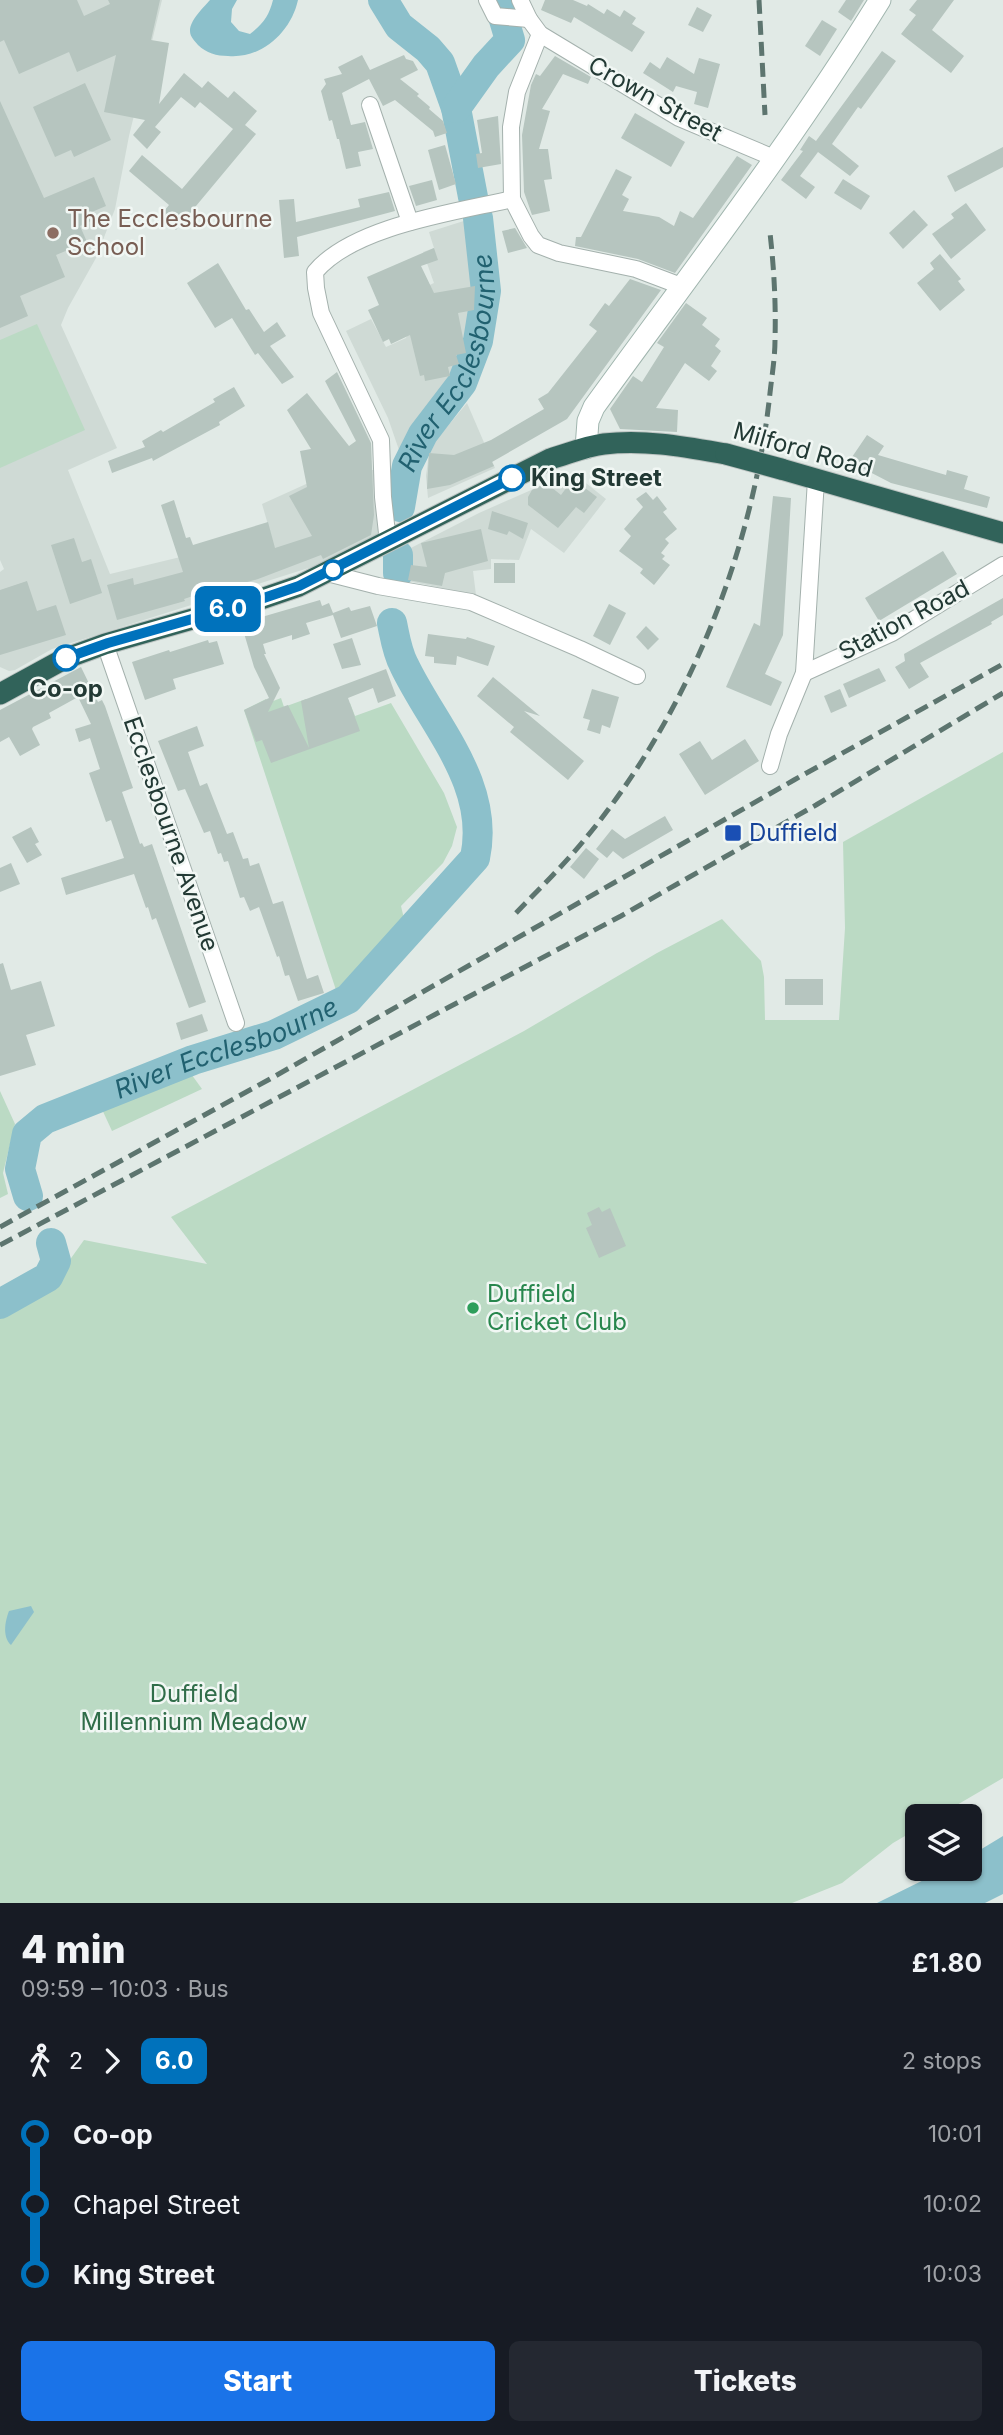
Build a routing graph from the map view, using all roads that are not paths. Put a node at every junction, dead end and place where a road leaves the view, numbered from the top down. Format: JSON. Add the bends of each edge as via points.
{"nodes":[{"id":1,"x":487,"y":0,"type":"edge"},
{"id":2,"x":520,"y":0,"type":"edge"},
{"id":3,"x":880,"y":0,"type":"edge"},
{"id":4,"x":529,"y":19,"type":"junction"},
{"id":5,"x":540,"y":34,"type":"junction"},
{"id":6,"x":370,"y":105,"type":"dead end"},
{"id":7,"x":774,"y":159,"type":"junction"},
{"id":8,"x":512,"y":199,"type":"junction"},
{"id":9,"x":410,"y":222,"type":"junction"},
{"id":10,"x":681,"y":286,"type":"junction"},
{"id":11,"x":586,"y":448,"type":"junction"},
{"id":12,"x":816,"y":480,"type":"junction"},
{"id":13,"x":1003,"y":533,"type":"edge"},
{"id":14,"x":390,"y":541,"type":"junction"},
{"id":15,"x":1003,"y":565,"type":"edge"},
{"id":16,"x":327,"y":573,"type":"junction"},
{"id":17,"x":105,"y":644,"type":"junction"},
{"id":18,"x":804,"y":673,"type":"junction"},
{"id":19,"x":637,"y":676,"type":"dead end"},
{"id":20,"x":1,"y":692,"type":"edge"},
{"id":21,"x":771,"y":766,"type":"dead end"},
{"id":22,"x":236,"y":1023,"type":"dead end"}],
"edges":[{"from":1,"to":4,"type":"street","via":[[503,17]]},
{"from":2,"to":4,"type":"street"},
{"from":3,"to":7,"type":"street"},
{"from":4,"to":5,"type":"street"},
{"from":5,"to":7,"type":"street","name":"Crown Street","via":[[679,118]]},
{"from":5,"to":8,"type":"street","via":[[517,92],[511,127]]},
{"from":6,"to":9,"type":"street"},
{"from":7,"to":10,"type":"street"},
{"from":8,"to":9,"type":"street"},
{"from":8,"to":10,"type":"street","via":[[538,245],[636,269]]},
{"from":9,"to":14,"type":"street","via":[[353,243],[323,264],[314,278],[321,313],[381,440]]},
{"from":10,"to":11,"type":"street","via":[[594,407]]},
{"from":11,"to":12,"type":"highway","name":"Milford Road","bridge":true,"via":[[646,443],[683,446]]},
{"from":11,"to":14,"type":"highway","name":"Milford Road","via":[[532,467]]},
{"from":12,"to":13,"type":"highway","name":"Milford Road"},
{"from":12,"to":18,"type":"street"},
{"from":14,"to":16,"type":"highway","name":"Milford Road"},
{"from":15,"to":18,"type":"street","name":"Station Road","via":[[892,633]]},
{"from":16,"to":17,"type":"highway","name":"Milford Road","via":[[255,601]]},
{"from":16,"to":19,"type":"street","via":[[471,602]]},
{"from":17,"to":20,"type":"highway","name":"Milford Road","via":[[64,659]]},
{"from":17,"to":22,"type":"street","name":"Ecclesbourne Avenue"},
{"from":18,"to":21,"type":"street"}]}
